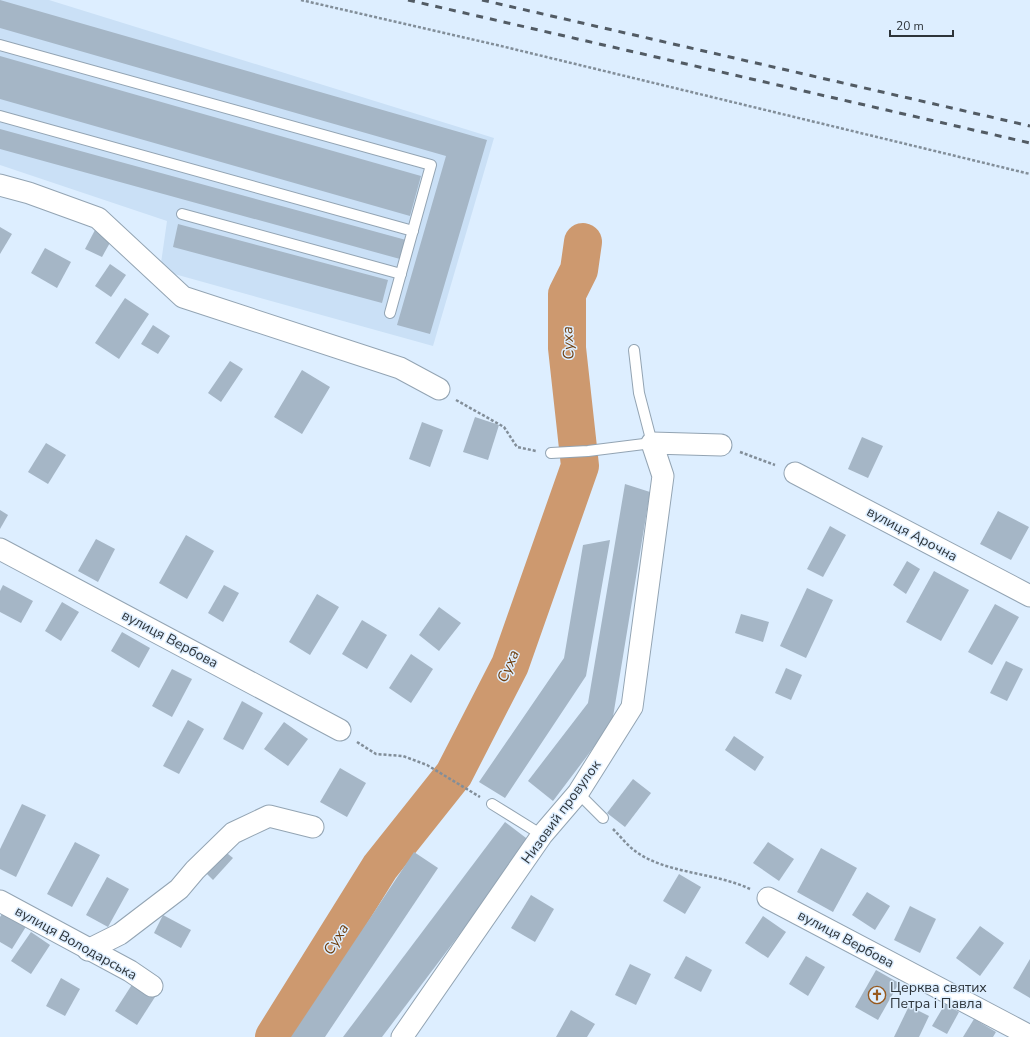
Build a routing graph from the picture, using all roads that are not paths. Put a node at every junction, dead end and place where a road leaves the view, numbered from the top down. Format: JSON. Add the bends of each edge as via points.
{"nodes":[{"id":1,"x":0,"y":45,"type":"edge"},
{"id":2,"x":0,"y":116,"type":"edge"},
{"id":3,"x":0,"y":185,"type":"edge"},
{"id":4,"x":182,"y":214,"type":"dead end"},
{"id":5,"x":413,"y":231,"type":"junction"},
{"id":6,"x":401,"y":274,"type":"junction"},
{"id":7,"x":390,"y":313,"type":"dead end"},
{"id":8,"x":634,"y":350,"type":"dead end"},
{"id":9,"x":439,"y":389,"type":"road end"},
{"id":10,"x":652,"y":443,"type":"junction"},
{"id":11,"x":721,"y":445,"type":"road end"},
{"id":12,"x":551,"y":453,"type":"road end"},
{"id":13,"x":795,"y":473,"type":"road end"},
{"id":14,"x":0,"y":549,"type":"edge"},
{"id":15,"x":1030,"y":596,"type":"edge"},
{"id":16,"x":347,"y":734,"type":"road end"},
{"id":17,"x":578,"y":793,"type":"junction"},
{"id":18,"x":492,"y":804,"type":"road end"},
{"id":19,"x":603,"y":818,"type":"road end"},
{"id":20,"x":313,"y":827,"type":"dead end"},
{"id":21,"x":542,"y":835,"type":"junction"},
{"id":22,"x":768,"y":898,"type":"road end"},
{"id":23,"x":0,"y":901,"type":"edge"},
{"id":24,"x":88,"y":950,"type":"junction"},
{"id":25,"x":152,"y":986,"type":"dead end"},
{"id":26,"x":1030,"y":1036,"type":"edge"},
{"id":27,"x":402,"y":1037,"type":"edge"}],
"edges":[{"from":1,"to":5,"type":"lane","via":[[431,165]]},
{"from":2,"to":5,"type":"lane"},
{"from":3,"to":9,"type":"street","via":[[29,192],[98,218],[183,297],[400,368]]},
{"from":4,"to":6,"type":"lane"},
{"from":5,"to":6,"type":"lane"},
{"from":6,"to":7,"type":"lane"},
{"from":8,"to":10,"type":"lane","via":[[639,393]]},
{"from":10,"to":11,"type":"street"},
{"from":10,"to":12,"type":"lane"},
{"from":10,"to":17,"type":"street","name":"Низовий провулок","via":[[663,476],[632,707]]},
{"from":13,"to":15,"type":"street","name":"вулиця Арочна"},
{"from":14,"to":16,"type":"street","name":"вулиця Вербова"},
{"from":17,"to":19,"type":"lane"},
{"from":17,"to":21,"type":"street","name":"Низовий провулок"},
{"from":18,"to":21,"type":"lane"},
{"from":20,"to":24,"type":"street","via":[[269,816],[233,833],[179,889],[120,934]]},
{"from":21,"to":27,"type":"street","name":"Низовий провулок"},
{"from":22,"to":26,"type":"street","name":"вулиця Вербова"},
{"from":23,"to":24,"type":"street","name":"вулиця Володарська"},
{"from":24,"to":25,"type":"street","name":"вулиця Володарська","via":[[130,971]]}]}
